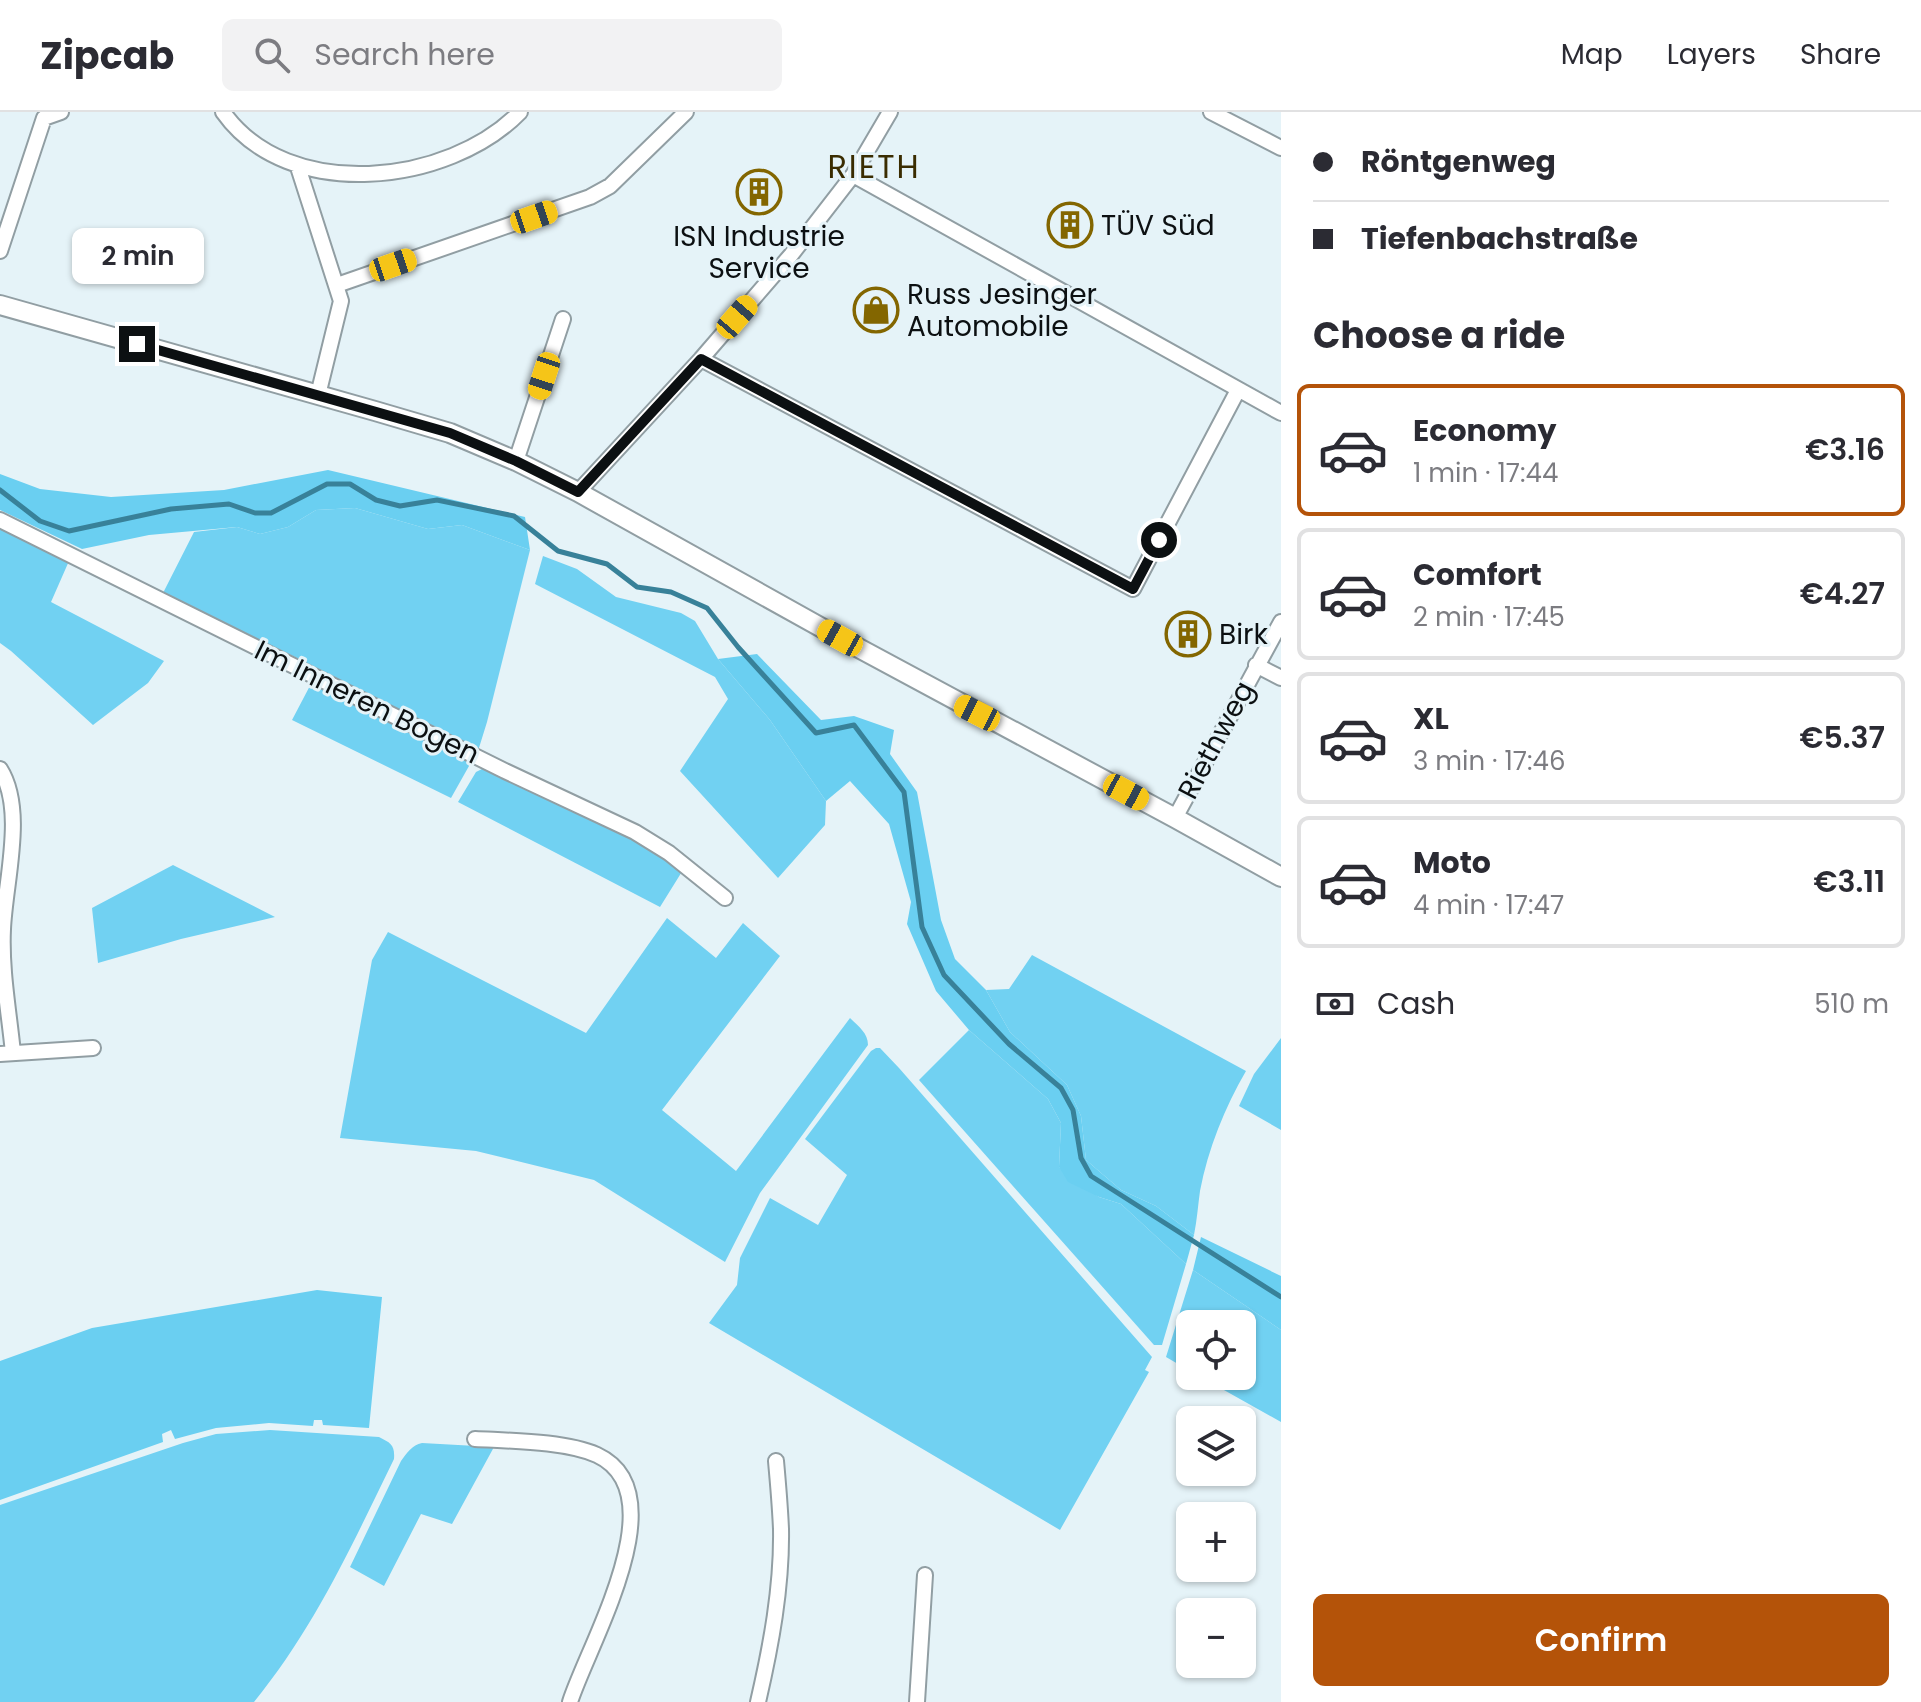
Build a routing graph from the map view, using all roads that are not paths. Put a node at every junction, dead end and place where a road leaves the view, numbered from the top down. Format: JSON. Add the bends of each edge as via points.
{"nodes":[{"id":1,"x":61,"y":112,"type":"edge"},
{"id":2,"x":223,"y":112,"type":"edge"},
{"id":3,"x":520,"y":112,"type":"edge"},
{"id":4,"x":890,"y":112,"type":"edge"},
{"id":5,"x":1211,"y":112,"type":"edge"},
{"id":6,"x":678,"y":115,"type":"edge"},
{"id":7,"x":1281,"y":148,"type":"edge"},
{"id":8,"x":298,"y":167,"type":"junction"},
{"id":9,"x":853,"y":175,"type":"junction"},
{"id":10,"x":0,"y":251,"type":"edge"},
{"id":11,"x":337,"y":285,"type":"junction"},
{"id":12,"x":0,"y":305,"type":"edge"},
{"id":13,"x":563,"y":319,"type":"dead end"},
{"id":14,"x":701,"y":359,"type":"junction"},
{"id":15,"x":1238,"y":390,"type":"junction"},
{"id":16,"x":318,"y":395,"type":"junction"},
{"id":17,"x":1281,"y":413,"type":"edge"},
{"id":18,"x":516,"y":461,"type":"junction"},
{"id":19,"x":578,"y":492,"type":"junction"},
{"id":20,"x":0,"y":520,"type":"edge"},
{"id":21,"x":1281,"y":622,"type":"edge"},
{"id":22,"x":1256,"y":665,"type":"junction"},
{"id":23,"x":1281,"y":678,"type":"edge"},
{"id":24,"x":0,"y":769,"type":"edge"},
{"id":25,"x":1175,"y":818,"type":"junction"},
{"id":26,"x":1281,"y":877,"type":"edge"},
{"id":27,"x":725,"y":898,"type":"dead end"},
{"id":28,"x":93,"y":1048,"type":"dead end"},
{"id":29,"x":6,"y":1054,"type":"edge"},
{"id":30,"x":475,"y":1439,"type":"dead end"},
{"id":31,"x":776,"y":1461,"type":"dead end"},
{"id":32,"x":925,"y":1575,"type":"dead end"},
{"id":33,"x":570,"y":1702,"type":"edge"},
{"id":34,"x":758,"y":1702,"type":"edge"},
{"id":35,"x":917,"y":1702,"type":"edge"}],
"edges":[{"from":1,"to":10,"type":"street","via":[[44,118]]},
{"from":2,"to":8,"type":"street","via":[[262,149]]},
{"from":3,"to":8,"type":"street","via":[[488,138],[440,161],[356,175]]},
{"from":4,"to":9,"type":"street"},
{"from":5,"to":7,"type":"street"},
{"from":6,"to":11,"type":"street","via":[[610,186],[590,197]]},
{"from":8,"to":11,"type":"street"},
{"from":9,"to":14,"type":"street"},
{"from":9,"to":15,"type":"street"},
{"from":11,"to":16,"type":"street","via":[[341,301]]},
{"from":12,"to":16,"type":"street"},
{"from":13,"to":18,"type":"street"},
{"from":14,"to":15,"type":"street","via":[[1133,589]]},
{"from":14,"to":19,"type":"street"},
{"from":15,"to":17,"type":"street"},
{"from":16,"to":18,"type":"street","via":[[450,433]]},
{"from":18,"to":19,"type":"street"},
{"from":19,"to":25,"type":"street"},
{"from":20,"to":27,"type":"street","name":"Im Inneren Bogen","via":[[635,832]]},
{"from":21,"to":22,"type":"street","name":"Riethweg"},
{"from":22,"to":23,"type":"street"},
{"from":22,"to":25,"type":"street","name":"Riethweg"},
{"from":24,"to":29,"type":"street","via":[[12,808],[3,930]]},
{"from":25,"to":26,"type":"street"},
{"from":28,"to":29,"type":"street"},
{"from":30,"to":33,"type":"street","via":[[584,1450],[619,1471],[629,1494],[632,1520],[624,1563]]},
{"from":31,"to":34,"type":"street","via":[[778,1584]]},
{"from":32,"to":35,"type":"street"}]}
